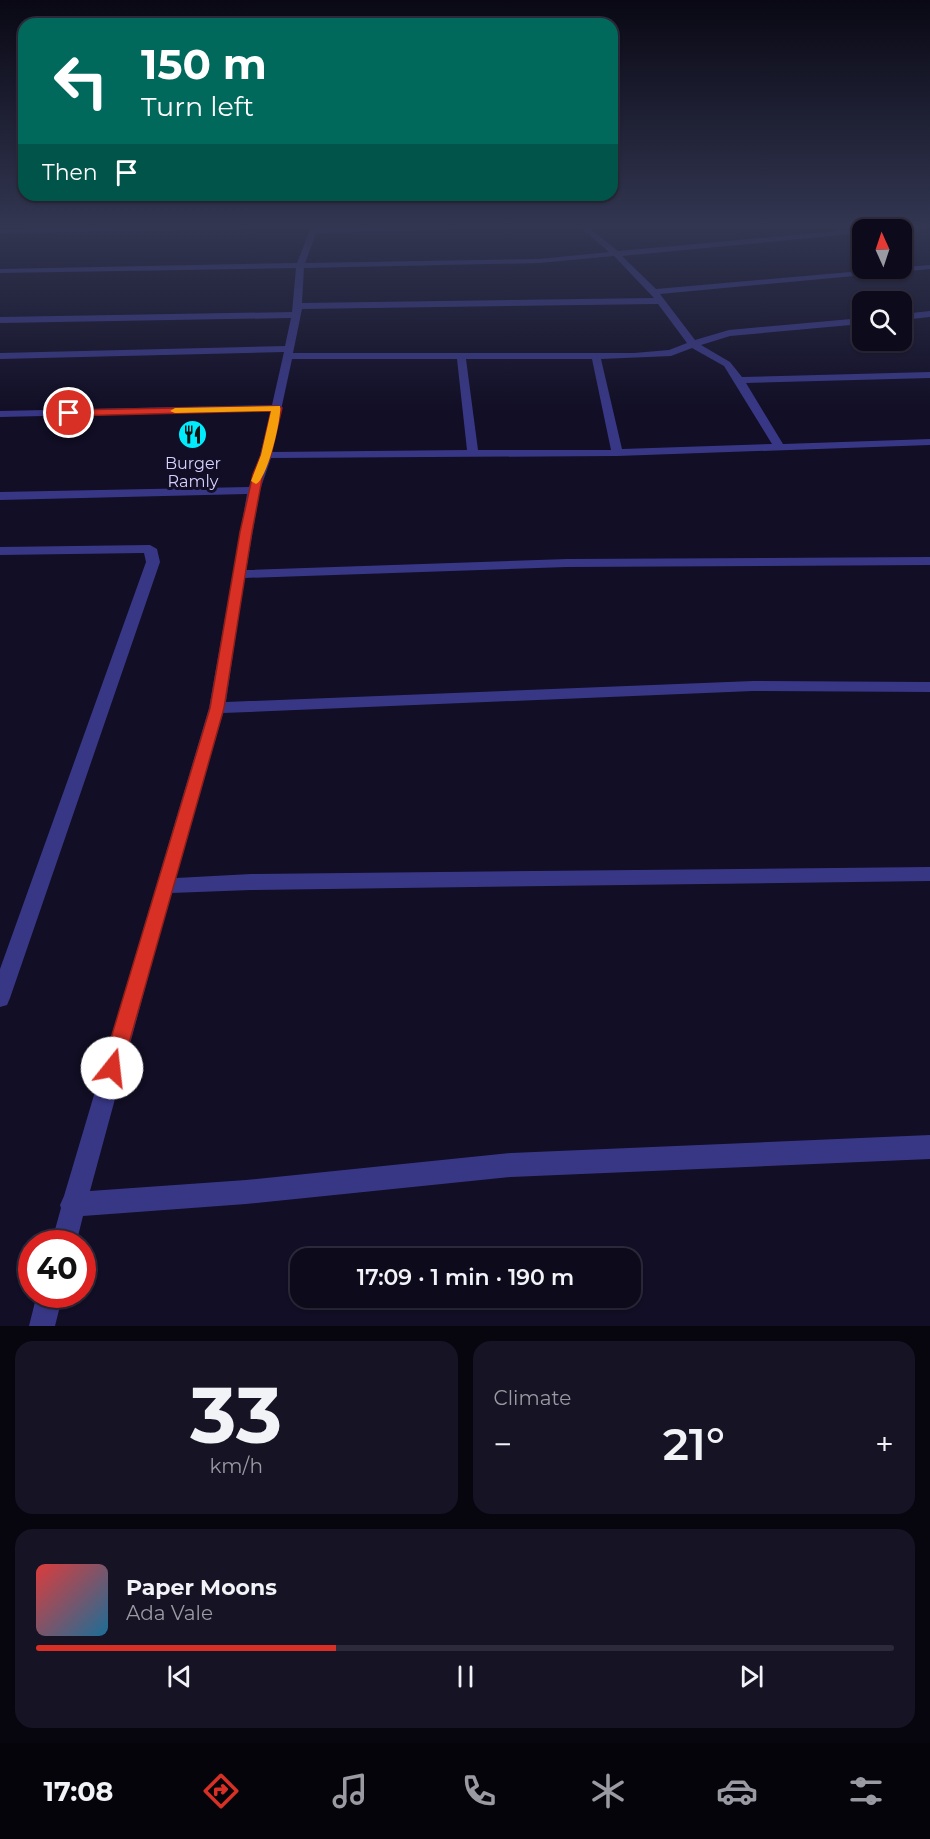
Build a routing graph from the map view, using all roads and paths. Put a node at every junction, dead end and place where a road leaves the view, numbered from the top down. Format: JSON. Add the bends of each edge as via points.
{"nodes":[{"id":1,"x":298,"y":289,"type":"edge"},
{"id":2,"x":651,"y":289,"type":"edge"},
{"id":3,"x":688,"y":289,"type":"edge"},
{"id":4,"x":654,"y":292,"type":"junction"},
{"id":5,"x":661,"y":301,"type":"junction"},
{"id":6,"x":297,"y":310,"type":"junction"},
{"id":7,"x":930,"y":314,"type":"edge"},
{"id":8,"x":912,"y":316,"type":"edge"},
{"id":9,"x":0,"y":320,"type":"edge"},
{"id":10,"x":852,"y":322,"type":"edge"},
{"id":11,"x":693,"y":344,"type":"junction"},
{"id":12,"x":287,"y":352,"type":"junction"},
{"id":13,"x":461,"y":355,"type":"junction"},
{"id":14,"x":0,"y":356,"type":"edge"},
{"id":15,"x":596,"y":357,"type":"junction"},
{"id":16,"x":930,"y":375,"type":"edge"},
{"id":17,"x":739,"y":380,"type":"junction"},
{"id":18,"x":277,"y":408,"type":"junction"},
{"id":19,"x":0,"y":414,"type":"edge"},
{"id":20,"x":930,"y":442,"type":"edge"},
{"id":21,"x":780,"y":448,"type":"junction"},
{"id":22,"x":617,"y":453,"type":"junction"},
{"id":23,"x":266,"y":455,"type":"junction"},
{"id":24,"x":473,"y":455,"type":"junction"},
{"id":25,"x":254,"y":490,"type":"junction"},
{"id":26,"x":0,"y":496,"type":"edge"},
{"id":27,"x":0,"y":551,"type":"edge"},
{"id":28,"x":930,"y":561,"type":"edge"},
{"id":29,"x":238,"y":574,"type":"junction"},
{"id":30,"x":930,"y":687,"type":"edge"},
{"id":31,"x":217,"y":708,"type":"junction"},
{"id":32,"x":930,"y":874,"type":"edge"},
{"id":33,"x":164,"y":886,"type":"junction"},
{"id":34,"x":0,"y":998,"type":"edge"},
{"id":35,"x":930,"y":1147,"type":"edge"},
{"id":36,"x":72,"y":1205,"type":"junction"},
{"id":37,"x":66,"y":1230,"type":"edge"},
{"id":38,"x":46,"y":1308,"type":"edge"},
{"id":39,"x":42,"y":1326,"type":"edge"}],
"edges":[{"from":1,"to":6,"type":"street"},
{"from":2,"to":4,"type":"street"},
{"from":3,"to":4,"type":"street"},
{"from":4,"to":5,"type":"street"},
{"from":5,"to":6,"type":"street"},
{"from":5,"to":11,"type":"street"},
{"from":6,"to":9,"type":"street"},
{"from":6,"to":12,"type":"street"},
{"from":7,"to":8,"type":"street"},
{"from":10,"to":11,"type":"street","via":[[729,333]]},
{"from":11,"to":15,"type":"street","via":[[655,356]]},
{"from":11,"to":17,"type":"street","via":[[727,364]]},
{"from":12,"to":13,"type":"street"},
{"from":12,"to":14,"type":"street"},
{"from":12,"to":18,"type":"street"},
{"from":13,"to":15,"type":"street"},
{"from":13,"to":24,"type":"street"},
{"from":15,"to":22,"type":"street"},
{"from":16,"to":17,"type":"street"},
{"from":17,"to":21,"type":"street"},
{"from":18,"to":19,"type":"street"},
{"from":18,"to":23,"type":"street"},
{"from":20,"to":21,"type":"street"},
{"from":21,"to":22,"type":"street"},
{"from":22,"to":24,"type":"street"},
{"from":23,"to":24,"type":"street"},
{"from":23,"to":25,"type":"street"},
{"from":25,"to":26,"type":"street"},
{"from":25,"to":29,"type":"street"},
{"from":27,"to":34,"type":"street","via":[[150,549],[153,562]]},
{"from":28,"to":29,"type":"street","via":[[567,563]]},
{"from":29,"to":31,"type":"street"},
{"from":30,"to":31,"type":"street","via":[[753,686]]},
{"from":31,"to":33,"type":"street"},
{"from":32,"to":33,"type":"street"},
{"from":33,"to":36,"type":"street"},
{"from":35,"to":36,"type":"street","via":[[511,1165]]},
{"from":36,"to":37,"type":"street"},
{"from":38,"to":39,"type":"street"}]}
